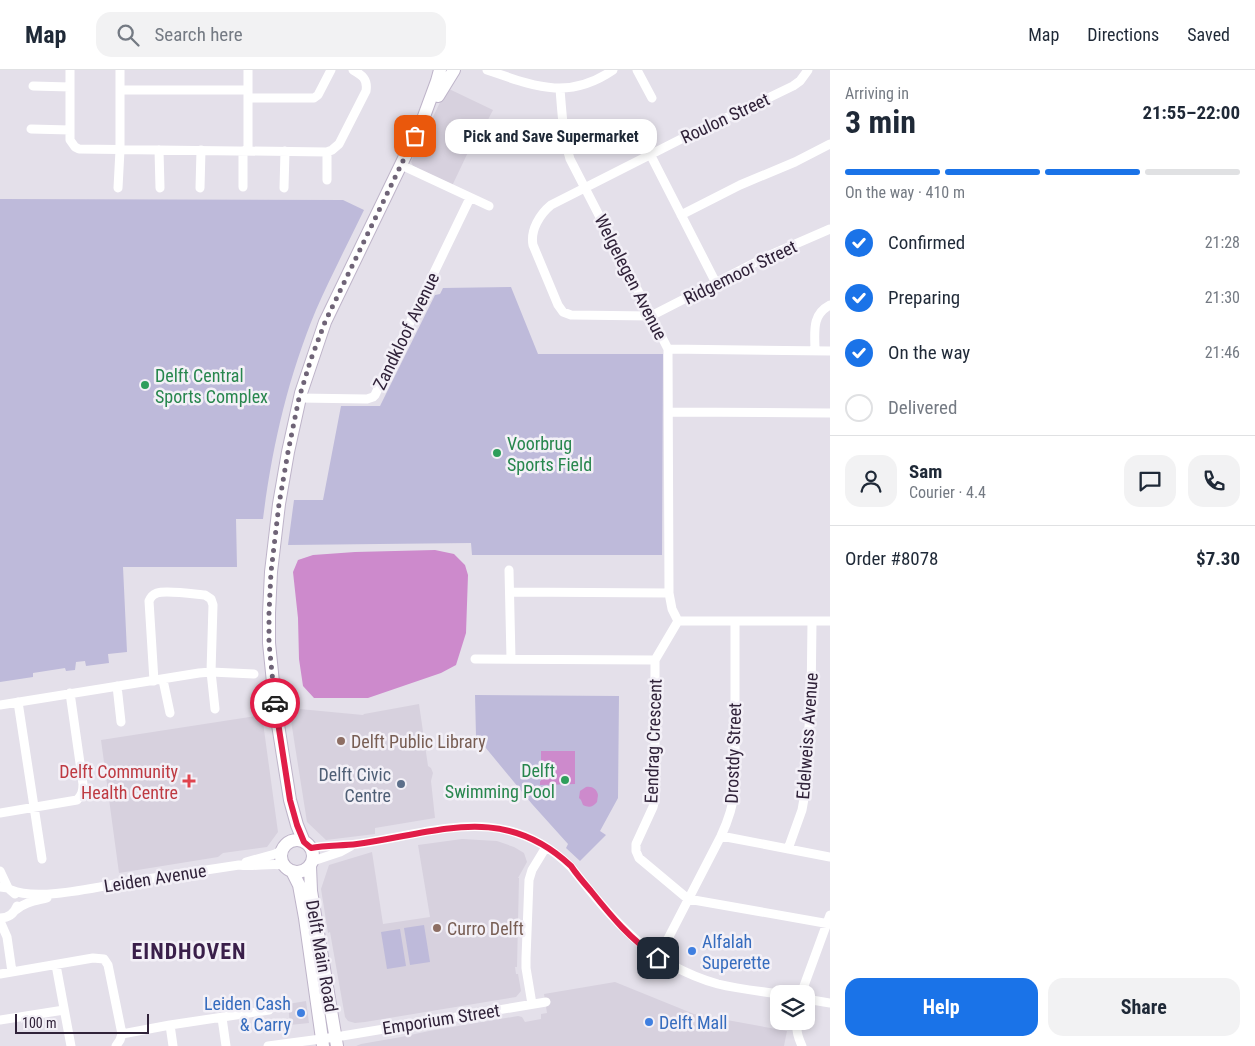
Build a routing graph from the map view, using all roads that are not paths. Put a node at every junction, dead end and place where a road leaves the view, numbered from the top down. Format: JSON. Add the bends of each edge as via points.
{"nodes":[{"id":1,"x":70,"y":70,"type":"edge"},
{"id":2,"x":120,"y":70,"type":"edge"},
{"id":3,"x":248,"y":70,"type":"edge"},
{"id":4,"x":331,"y":70,"type":"edge"},
{"id":5,"x":353,"y":70,"type":"edge"},
{"id":6,"x":440,"y":70,"type":"edge"},
{"id":7,"x":454,"y":70,"type":"edge"},
{"id":8,"x":487,"y":70,"type":"edge"},
{"id":9,"x":503,"y":70,"type":"edge"},
{"id":10,"x":613,"y":70,"type":"edge"},
{"id":11,"x":637,"y":70,"type":"edge"},
{"id":12,"x":808,"y":70,"type":"edge"},
{"id":13,"x":520,"y":81,"type":"junction"},
{"id":14,"x":33,"y":86,"type":"dead end"},
{"id":15,"x":70,"y":87,"type":"junction"},
{"id":16,"x":560,"y":89,"type":"junction"},
{"id":17,"x":120,"y":90,"type":"junction"},
{"id":18,"x":248,"y":94,"type":"junction"},
{"id":19,"x":652,"y":98,"type":"dead end"},
{"id":20,"x":424,"y":119,"type":"junction"},
{"id":21,"x":32,"y":129,"type":"dead end"},
{"id":22,"x":70,"y":130,"type":"junction"},
{"id":23,"x":830,"y":144,"type":"edge"},
{"id":24,"x":120,"y":150,"type":"junction"},
{"id":25,"x":159,"y":150,"type":"junction"},
{"id":26,"x":201,"y":150,"type":"junction"},
{"id":27,"x":246,"y":151,"type":"junction"},
{"id":28,"x":284,"y":151,"type":"junction"},
{"id":29,"x":327,"y":152,"type":"junction"},
{"id":30,"x":650,"y":154,"type":"junction"},
{"id":31,"x":401,"y":165,"type":"junction"},
{"id":32,"x":327,"y":180,"type":"dead end"},
{"id":33,"x":243,"y":187,"type":"dead end"},
{"id":34,"x":118,"y":188,"type":"dead end"},
{"id":35,"x":160,"y":188,"type":"dead end"},
{"id":36,"x":200,"y":188,"type":"dead end"},
{"id":37,"x":284,"y":188,"type":"dead end"},
{"id":38,"x":585,"y":188,"type":"junction"},
{"id":39,"x":470,"y":198,"type":"junction"},
{"id":40,"x":489,"y":206,"type":"dead end"},
{"id":41,"x":681,"y":215,"type":"junction"},
{"id":42,"x":830,"y":229,"type":"edge"},
{"id":43,"x":716,"y":283,"type":"junction"},
{"id":44,"x":830,"y":305,"type":"edge"},
{"id":45,"x":652,"y":316,"type":"junction"},
{"id":46,"x":668,"y":349,"type":"junction"},
{"id":47,"x":815,"y":351,"type":"junction"},
{"id":48,"x":830,"y":351,"type":"edge"},
{"id":49,"x":299,"y":398,"type":"junction"},
{"id":50,"x":669,"y":412,"type":"junction"},
{"id":51,"x":830,"y":412,"type":"edge"},
{"id":52,"x":510,"y":570,"type":"dead end"},
{"id":53,"x":510,"y":592,"type":"junction"},
{"id":54,"x":669,"y":593,"type":"junction"},
{"id":55,"x":678,"y":621,"type":"junction"},
{"id":56,"x":735,"y":621,"type":"junction"},
{"id":57,"x":812,"y":621,"type":"junction"},
{"id":58,"x":830,"y":621,"type":"edge"},
{"id":59,"x":475,"y":659,"type":"dead end"},
{"id":60,"x":511,"y":659,"type":"junction"},
{"id":61,"x":655,"y":660,"type":"junction"},
{"id":62,"x":212,"y":672,"type":"junction"},
{"id":63,"x":254,"y":674,"type":"dead end"},
{"id":64,"x":163,"y":680,"type":"junction"},
{"id":65,"x":154,"y":681,"type":"junction"},
{"id":66,"x":118,"y":686,"type":"junction"},
{"id":67,"x":70,"y":693,"type":"junction"},
{"id":68,"x":18,"y":702,"type":"junction"},
{"id":69,"x":0,"y":705,"type":"edge"},
{"id":70,"x":215,"y":709,"type":"dead end"},
{"id":71,"x":170,"y":713,"type":"dead end"},
{"id":72,"x":121,"y":722,"type":"dead end"},
{"id":73,"x":290,"y":800,"type":"junction"},
{"id":74,"x":34,"y":808,"type":"junction"},
{"id":75,"x":0,"y":813,"type":"edge"},
{"id":76,"x":721,"y":836,"type":"junction"},
{"id":77,"x":356,"y":844,"type":"junction"},
{"id":78,"x":308,"y":845,"type":"junction"},
{"id":79,"x":285,"y":847,"type":"junction"},
{"id":80,"x":546,"y":847,"type":"junction"},
{"id":81,"x":788,"y":849,"type":"junction"},
{"id":82,"x":830,"y":857,"type":"edge"},
{"id":83,"x":42,"y":859,"type":"dead end"},
{"id":84,"x":311,"y":863,"type":"junction"},
{"id":85,"x":239,"y":865,"type":"junction"},
{"id":86,"x":288,"y":868,"type":"junction"},
{"id":87,"x":0,"y":871,"type":"edge"},
{"id":88,"x":6,"y":888,"type":"edge"},
{"id":89,"x":71,"y":891,"type":"junction"},
{"id":90,"x":688,"y":899,"type":"junction"},
{"id":91,"x":14,"y":912,"type":"junction"},
{"id":92,"x":0,"y":920,"type":"edge"},
{"id":93,"x":829,"y":921,"type":"edge"},
{"id":94,"x":7,"y":937,"type":"junction"},
{"id":95,"x":658,"y":958,"type":"junction"},
{"id":96,"x":56,"y":965,"type":"junction"},
{"id":97,"x":12,"y":972,"type":"junction"},
{"id":98,"x":0,"y":974,"type":"edge"},
{"id":99,"x":804,"y":985,"type":"edge"},
{"id":100,"x":770,"y":993,"type":"edge"},
{"id":101,"x":815,"y":1000,"type":"edge"},
{"id":102,"x":546,"y":1002,"type":"dead end"},
{"id":103,"x":830,"y":1003,"type":"edge"},
{"id":104,"x":532,"y":1004,"type":"junction"},
{"id":105,"x":64,"y":1010,"type":"junction"},
{"id":106,"x":269,"y":1010,"type":"dead end"},
{"id":107,"x":222,"y":1018,"type":"junction"},
{"id":108,"x":0,"y":1020,"type":"edge"},
{"id":109,"x":170,"y":1025,"type":"junction"},
{"id":110,"x":796,"y":1030,"type":"edge"},
{"id":111,"x":122,"y":1034,"type":"junction"},
{"id":112,"x":337,"y":1041,"type":"edge"},
{"id":113,"x":323,"y":1042,"type":"edge"},
{"id":114,"x":71,"y":1046,"type":"edge"},
{"id":115,"x":116,"y":1046,"type":"edge"},
{"id":116,"x":173,"y":1046,"type":"edge"},
{"id":117,"x":226,"y":1046,"type":"edge"},
{"id":118,"x":268,"y":1046,"type":"edge"},
{"id":119,"x":802,"y":1046,"type":"edge"}],
"edges":[{"from":1,"to":15,"type":"street"},
{"from":2,"to":17,"type":"street"},
{"from":3,"to":18,"type":"street"},
{"from":4,"to":18,"type":"street","via":[[314,98]]},
{"from":5,"to":29,"type":"street","via":[[365,79],[366,91],[340,144]]},
{"from":6,"to":20,"type":"street"},
{"from":7,"to":20,"type":"street"},
{"from":8,"to":13,"type":"street"},
{"from":9,"to":13,"type":"street"},
{"from":10,"to":16,"type":"street","via":[[592,82]]},
{"from":11,"to":19,"type":"street"},
{"from":12,"to":30,"type":"street","name":"Roulon Street","via":[[793,86]]},
{"from":13,"to":16,"type":"street"},
{"from":14,"to":15,"type":"street"},
{"from":15,"to":22,"type":"street"},
{"from":16,"to":38,"type":"street","name":"Welgelegen Avenue","via":[[566,145]]},
{"from":17,"to":18,"type":"street"},
{"from":17,"to":24,"type":"street"},
{"from":18,"to":27,"type":"street"},
{"from":20,"to":31,"type":"street"},
{"from":21,"to":22,"type":"street"},
{"from":22,"to":24,"type":"street","via":[[71,142],[77,148]]},
{"from":23,"to":41,"type":"street"},
{"from":24,"to":25,"type":"street"},
{"from":24,"to":34,"type":"street"},
{"from":25,"to":26,"type":"street"},
{"from":25,"to":35,"type":"street"},
{"from":26,"to":27,"type":"street"},
{"from":26,"to":36,"type":"street"},
{"from":27,"to":28,"type":"street"},
{"from":27,"to":33,"type":"street"},
{"from":28,"to":29,"type":"street"},
{"from":28,"to":37,"type":"street"},
{"from":29,"to":32,"type":"street"},
{"from":30,"to":38,"type":"street","name":"Roulon Street"},
{"from":30,"to":41,"type":"street"},
{"from":31,"to":39,"type":"street"},
{"from":31,"to":49,"type":"street","via":[[325,322]]},
{"from":38,"to":45,"type":"street","name":"Welgelegen Avenue"},
{"from":38,"to":45,"type":"street","name":"Roulon Street","via":[[546,209],[533,234],[533,245],[558,305],[563,312],[572,315]]},
{"from":39,"to":40,"type":"street"},
{"from":39,"to":49,"type":"street","name":"Zandkloof Avenue","via":[[375,395],[367,399]]},
{"from":41,"to":43,"type":"street"},
{"from":42,"to":43,"type":"street","name":"Ridgemoor Street"},
{"from":43,"to":45,"type":"street","name":"Ridgemoor Street"},
{"from":44,"to":47,"type":"street","via":[[817,317]]},
{"from":45,"to":46,"type":"street","name":"Welgelegen Avenue"},
{"from":46,"to":47,"type":"street"},
{"from":46,"to":50,"type":"street","name":"Welgelegen Avenue"},
{"from":47,"to":48,"type":"street"},
{"from":49,"to":73,"type":"street","via":[[279,504],[269,613],[272,678]]},
{"from":50,"to":51,"type":"street"},
{"from":50,"to":54,"type":"street","name":"Welgelegen Avenue"},
{"from":52,"to":53,"type":"street"},
{"from":53,"to":54,"type":"street"},
{"from":53,"to":60,"type":"street"},
{"from":54,"to":55,"type":"street","name":"Welgelegen Avenue"},
{"from":55,"to":56,"type":"street"},
{"from":55,"to":61,"type":"street","name":"Eendrag Crescent"},
{"from":56,"to":57,"type":"street"},
{"from":56,"to":76,"type":"street","name":"Drostdy Street","via":[[735,789],[729,820]]},
{"from":57,"to":58,"type":"street"},
{"from":57,"to":81,"type":"street","name":"Edelweiss Avenue","via":[[805,793]]},
{"from":59,"to":60,"type":"street"},
{"from":60,"to":61,"type":"street"},
{"from":61,"to":90,"type":"street","name":"Eendrag Crescent","via":[[655,798],[635,848],[639,858]]},
{"from":62,"to":63,"type":"street"},
{"from":62,"to":64,"type":"street"},
{"from":62,"to":65,"type":"street","via":[[211,599],[205,595],[162,592],[153,595],[149,602]]},
{"from":62,"to":70,"type":"street"},
{"from":64,"to":65,"type":"street"},
{"from":64,"to":71,"type":"street"},
{"from":65,"to":66,"type":"street"},
{"from":66,"to":67,"type":"street"},
{"from":66,"to":72,"type":"street"},
{"from":67,"to":68,"type":"street"},
{"from":67,"to":74,"type":"street","via":[[82,793],[77,800]]},
{"from":68,"to":69,"type":"street"},
{"from":68,"to":74,"type":"street"},
{"from":73,"to":78,"type":"street","via":[[297,825]]},
{"from":73,"to":79,"type":"street"},
{"from":74,"to":75,"type":"street"},
{"from":74,"to":83,"type":"street"},
{"from":76,"to":81,"type":"street"},
{"from":76,"to":90,"type":"street","name":"Drostdy Street"},
{"from":77,"to":78,"type":"street"},
{"from":77,"to":80,"type":"street","via":[[479,826],[516,832]]},
{"from":77,"to":84,"type":"street"},
{"from":78,"to":79,"type":"street","via":[[295,841]]},
{"from":78,"to":84,"type":"street","via":[[313,854]]},
{"from":79,"to":85,"type":"street","name":"Leiden Avenue","via":[[275,854]]},
{"from":79,"to":86,"type":"street","via":[[281,858]]},
{"from":80,"to":95,"type":"street","via":[[571,866],[624,929]]},
{"from":80,"to":104,"type":"street","via":[[529,880],[526,968]]},
{"from":81,"to":82,"type":"street"},
{"from":84,"to":86,"type":"street","via":[[303,871]]},
{"from":84,"to":112,"type":"street","name":"Delft Main Road","via":[[311,891]]},
{"from":85,"to":86,"type":"street","name":"Leiden Avenue","via":[[271,864]]},
{"from":85,"to":89,"type":"street","name":"Leiden Avenue"},
{"from":86,"to":113,"type":"street","name":"Delft Main Road","via":[[299,885]]},
{"from":87,"to":88,"type":"street"},
{"from":88,"to":89,"type":"street","name":"Leiden Avenue","via":[[18,893],[41,895]]},
{"from":88,"to":91,"type":"street","via":[[17,899]]},
{"from":89,"to":91,"type":"street","name":"Leiden Avenue","via":[[28,902]]},
{"from":90,"to":93,"type":"street"},
{"from":90,"to":95,"type":"street","name":"Drostdy Street"},
{"from":91,"to":92,"type":"street","name":"Leiden Avenue"},
{"from":91,"to":94,"type":"street"},
{"from":92,"to":94,"type":"street"},
{"from":93,"to":99,"type":"street"},
{"from":94,"to":97,"type":"street"},
{"from":95,"to":100,"type":"street","via":[[712,982]]},
{"from":96,"to":97,"type":"street"},
{"from":96,"to":105,"type":"street"},
{"from":96,"to":111,"type":"street","via":[[93,958],[106,962]]},
{"from":97,"to":98,"type":"street"},
{"from":101,"to":103,"type":"street"},
{"from":102,"to":104,"type":"street","name":"Emporium Street"},
{"from":104,"to":112,"type":"street","name":"Emporium Street"},
{"from":105,"to":108,"type":"street"},
{"from":105,"to":114,"type":"street"},
{"from":106,"to":107,"type":"street"},
{"from":107,"to":109,"type":"street"},
{"from":107,"to":117,"type":"street"},
{"from":109,"to":111,"type":"street"},
{"from":109,"to":116,"type":"street"},
{"from":110,"to":119,"type":"street"},
{"from":111,"to":115,"type":"street"},
{"from":112,"to":113,"type":"street","name":"Emporium Street"},
{"from":113,"to":118,"type":"street","name":"Emporium Street"}]}
